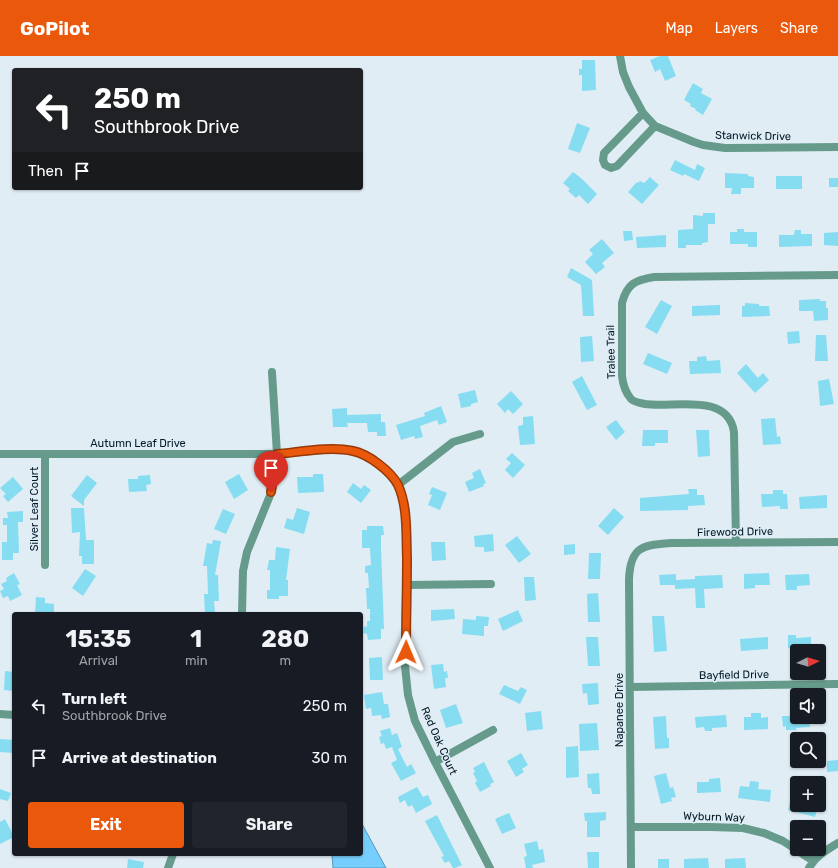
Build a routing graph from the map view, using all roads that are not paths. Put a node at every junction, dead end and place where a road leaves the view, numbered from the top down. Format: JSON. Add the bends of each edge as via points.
{"nodes":[{"id":1,"x":620,"y":56,"type":"edge"},
{"id":2,"x":643,"y":113,"type":"junction"},
{"id":3,"x":655,"y":126,"type":"junction"},
{"id":4,"x":838,"y":147,"type":"edge"},
{"id":5,"x":838,"y":275,"type":"edge"},
{"id":6,"x":272,"y":372,"type":"dead end"},
{"id":7,"x":480,"y":434,"type":"dead end"},
{"id":8,"x":0,"y":454,"type":"edge"},
{"id":9,"x":45,"y":454,"type":"junction"},
{"id":10,"x":277,"y":454,"type":"junction"},
{"id":11,"x":398,"y":485,"type":"junction"},
{"id":12,"x":736,"y":542,"type":"junction"},
{"id":13,"x":838,"y":542,"type":"edge"},
{"id":14,"x":635,"y":553,"type":"joint"},
{"id":15,"x":45,"y":565,"type":"dead end"},
{"id":16,"x":491,"y":584,"type":"dead end"},
{"id":17,"x":407,"y":585,"type":"junction"},
{"id":18,"x":242,"y":612,"type":"edge"},
{"id":19,"x":838,"y":684,"type":"edge"},
{"id":20,"x":630,"y":688,"type":"junction"},
{"id":21,"x":0,"y":714,"type":"edge"},
{"id":22,"x":12,"y":715,"type":"edge"},
{"id":23,"x":493,"y":730,"type":"dead end"},
{"id":24,"x":435,"y":762,"type":"junction"},
{"id":25,"x":631,"y":827,"type":"junction"},
{"id":26,"x":838,"y":844,"type":"edge"},
{"id":27,"x":172,"y":856,"type":"edge"},
{"id":28,"x":811,"y":864,"type":"edge"},
{"id":29,"x":168,"y":868,"type":"edge"},
{"id":30,"x":490,"y":868,"type":"edge"},
{"id":31,"x":631,"y":868,"type":"edge"}],
"edges":[{"from":1,"to":2,"type":"street","name":"Stanwick Drive","via":[[629,87]]},
{"from":2,"to":3,"type":"street","name":"Stanwick Drive"},
{"from":2,"to":3,"type":"street","via":[[604,154],[605,165],[611,168],[617,166]]},
{"from":3,"to":4,"type":"street","name":"Stanwick Drive","via":[[694,142],[719,148]]},
{"from":5,"to":12,"type":"street","name":"Tralee Trail","via":[[654,277],[643,278],[631,284],[625,293],[622,303],[622,376],[623,387],[632,400],[651,405],[713,406],[724,412],[731,421],[734,432]]},
{"from":6,"to":10,"type":"street"},
{"from":7,"to":11,"type":"street","via":[[453,442]]},
{"from":8,"to":9,"type":"street","name":"Autumn Leaf Drive"},
{"from":9,"to":10,"type":"street","name":"Autumn Leaf Drive"},
{"from":9,"to":15,"type":"street","name":"Silver Leaf Court"},
{"from":10,"to":11,"type":"street","name":"Red Oak Court","via":[[335,449],[354,451],[387,471]]},
{"from":10,"to":18,"type":"street","via":[[271,492],[247,552],[243,571]]},
{"from":11,"to":17,"type":"street","name":"Red Oak Court","via":[[407,528]]},
{"from":12,"to":13,"type":"street","name":"Firewood Drive"},
{"from":12,"to":14,"type":"street","name":"Firewood Drive","via":[[650,544]]},
{"from":14,"to":20,"type":"street","name":"Napanee Drive","via":[[630,564]]},
{"from":16,"to":17,"type":"street"},
{"from":17,"to":24,"type":"street","name":"Red Oak Court","via":[[405,666],[408,695],[415,721]]},
{"from":19,"to":20,"type":"street","name":"Bayfield Drive"},
{"from":20,"to":25,"type":"street","name":"Napanee Drive"},
{"from":21,"to":22,"type":"street"},
{"from":23,"to":24,"type":"street"},
{"from":24,"to":30,"type":"street","name":"Red Oak Court"},
{"from":25,"to":28,"type":"street","name":"Wyburn Way","via":[[743,828],[783,841]]},
{"from":25,"to":31,"type":"street","name":"Napanee Drive"},
{"from":26,"to":28,"type":"street","via":[[822,853]]},
{"from":27,"to":29,"type":"street"}]}
